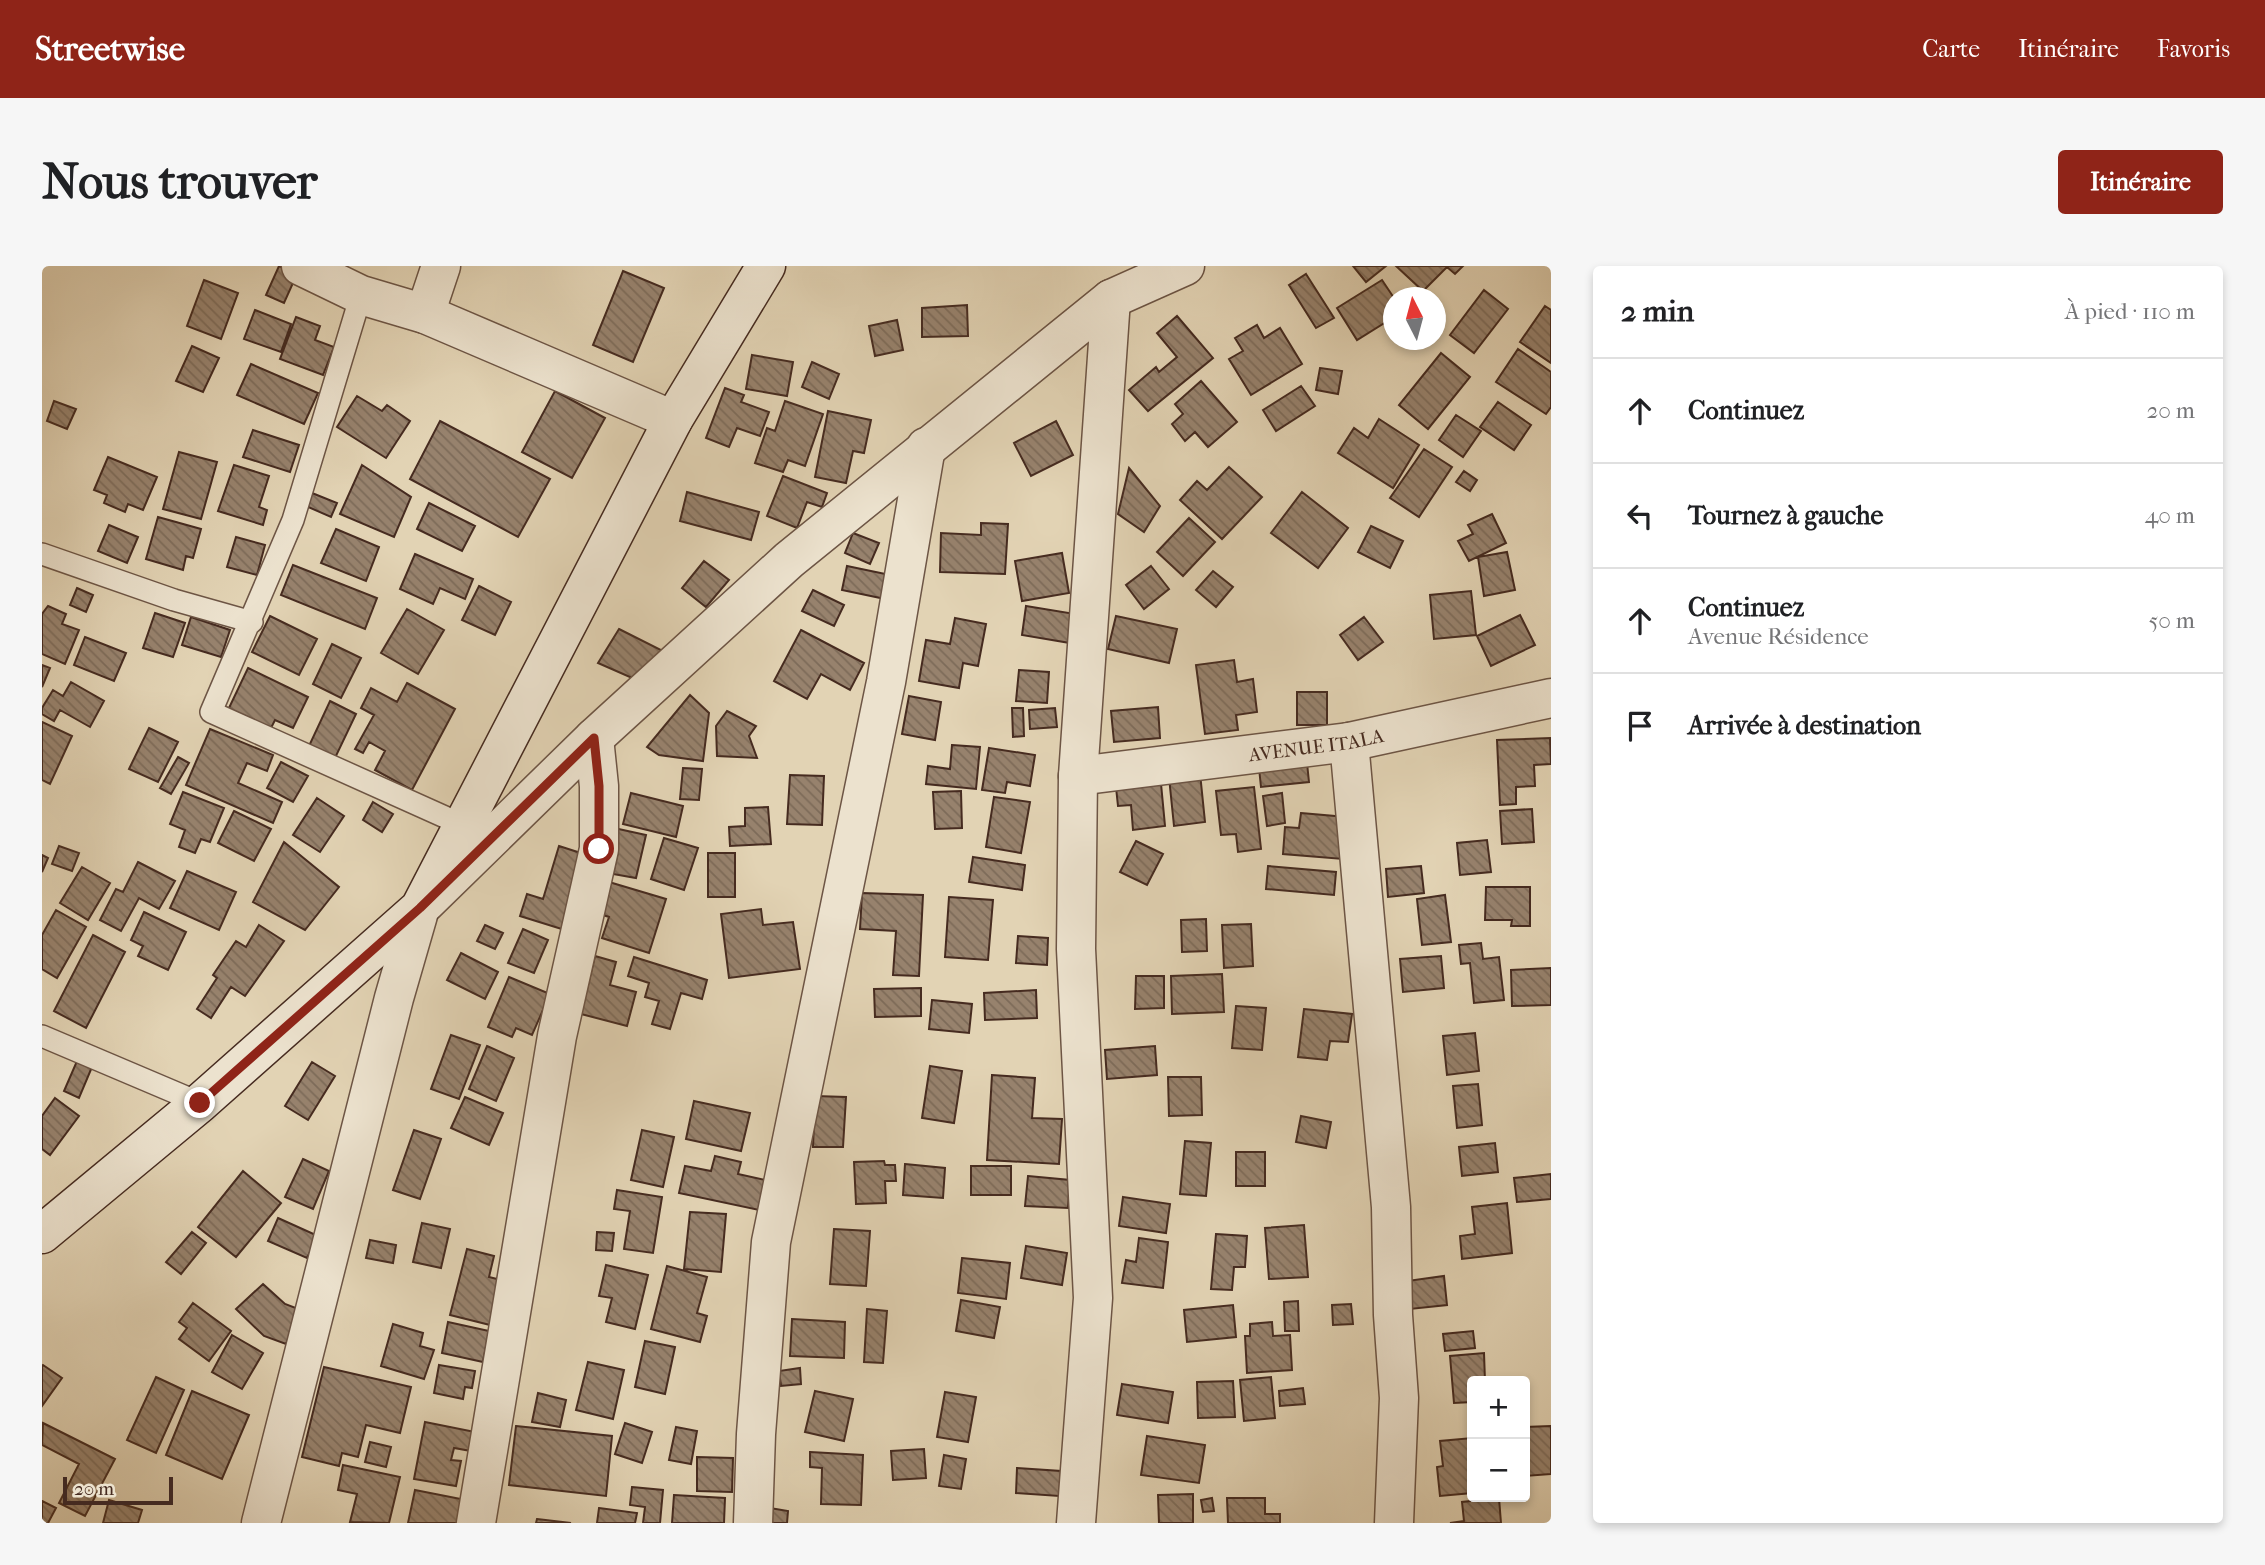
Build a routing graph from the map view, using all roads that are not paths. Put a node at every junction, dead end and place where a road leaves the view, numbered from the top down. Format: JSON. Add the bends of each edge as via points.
{"nodes":[{"id":1,"x":300,"y":266,"type":"edge"},
{"id":2,"x":441,"y":266,"type":"edge"},
{"id":3,"x":766,"y":266,"type":"edge"},
{"id":4,"x":1185,"y":266,"type":"edge"},
{"id":5,"x":361,"y":295,"type":"junction"},
{"id":6,"x":1111,"y":299,"type":"junction"},
{"id":7,"x":425,"y":313,"type":"junction"},
{"id":8,"x":673,"y":420,"type":"junction"},
{"id":9,"x":926,"y":447,"type":"junction"},
{"id":10,"x":42,"y":554,"type":"edge"},
{"id":11,"x":252,"y":622,"type":"junction"},
{"id":12,"x":1551,"y":698,"type":"edge"},
{"id":13,"x":594,"y":738,"type":"junction"},
{"id":14,"x":1349,"y":742,"type":"junction"},
{"id":15,"x":1078,"y":776,"type":"junction"},
{"id":16,"x":465,"y":826,"type":"junction"},
{"id":17,"x":420,"y":908,"type":"junction"},
{"id":18,"x":42,"y":1036,"type":"edge"},
{"id":19,"x":200,"y":1103,"type":"junction"},
{"id":20,"x":42,"y":1234,"type":"edge"},
{"id":21,"x":261,"y":1523,"type":"edge"},
{"id":22,"x":476,"y":1523,"type":"edge"},
{"id":23,"x":753,"y":1523,"type":"edge"},
{"id":24,"x":1076,"y":1523,"type":"edge"},
{"id":25,"x":1394,"y":1523,"type":"edge"}],
"edges":[{"from":1,"to":5,"type":"street"},
{"from":2,"to":7,"type":"street"},
{"from":3,"to":8,"type":"street"},
{"from":4,"to":6,"type":"street"},
{"from":5,"to":7,"type":"street"},
{"from":5,"to":11,"type":"lane","via":[[293,520]]},
{"from":6,"to":9,"type":"street"},
{"from":6,"to":15,"type":"street"},
{"from":7,"to":8,"type":"street"},
{"from":8,"to":16,"type":"street"},
{"from":9,"to":13,"type":"street","via":[[789,560]]},
{"from":9,"to":23,"type":"street","via":[[886,682],[771,1242]]},
{"from":10,"to":11,"type":"lane"},
{"from":11,"to":16,"type":"lane","via":[[211,706],[215,715]]},
{"from":12,"to":14,"type":"street","name":"AVENUE ITALA"},
{"from":13,"to":17,"type":"street"},
{"from":13,"to":22,"type":"street","via":[[599,849],[557,1036]]},
{"from":14,"to":15,"type":"street","name":"AVENUE ITALA"},
{"from":14,"to":25,"type":"street","via":[[1391,1207],[1399,1398]]},
{"from":15,"to":24,"type":"street","via":[[1076,949],[1093,1311]]},
{"from":16,"to":17,"type":"street"},
{"from":17,"to":19,"type":"street"},
{"from":17,"to":21,"type":"street"},
{"from":18,"to":19,"type":"lane"},
{"from":19,"to":20,"type":"street"}]}
